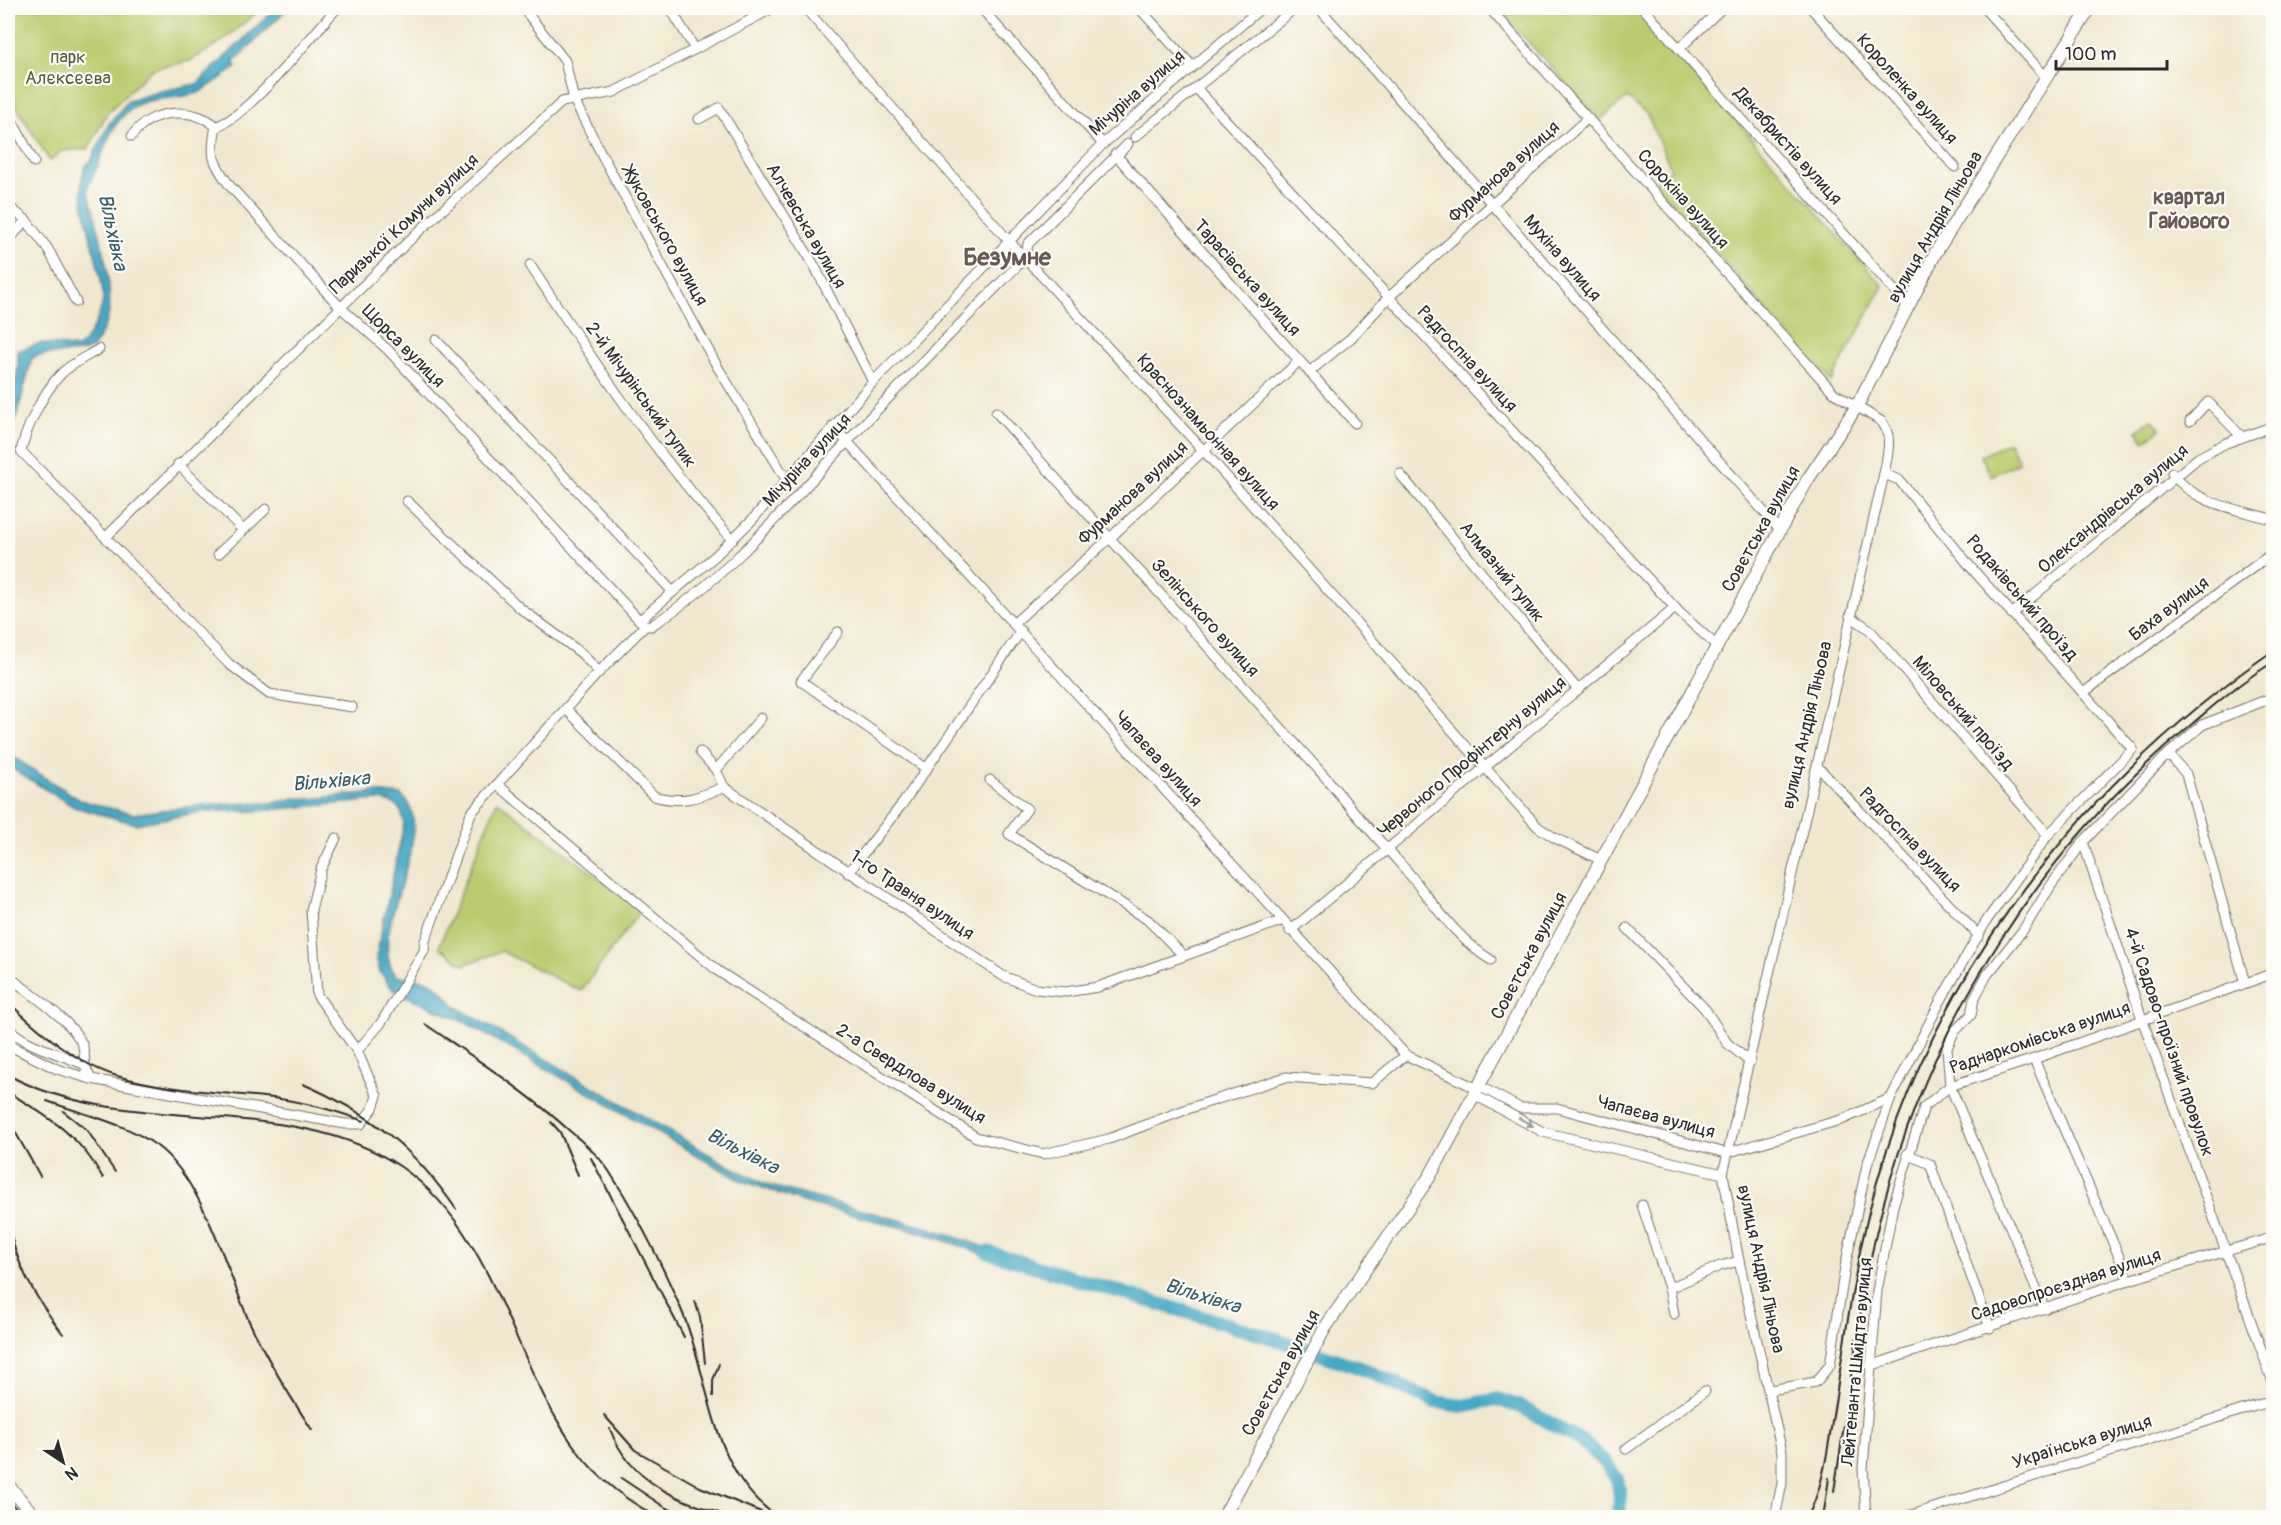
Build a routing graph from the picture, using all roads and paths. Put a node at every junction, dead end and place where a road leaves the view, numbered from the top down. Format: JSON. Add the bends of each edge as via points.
{"nodes":[{"id":1,"x":337,"y":8,"type":"edge"},
{"id":2,"x":523,"y":8,"type":"edge"},
{"id":3,"x":670,"y":8,"type":"edge"},
{"id":4,"x":772,"y":8,"type":"edge"},
{"id":5,"x":805,"y":8,"type":"edge"},
{"id":6,"x":981,"y":8,"type":"edge"},
{"id":7,"x":1139,"y":8,"type":"edge"},
{"id":8,"x":1261,"y":8,"type":"edge"},
{"id":9,"x":1295,"y":8,"type":"edge"},
{"id":10,"x":1319,"y":8,"type":"edge"},
{"id":11,"x":1489,"y":8,"type":"edge"},
{"id":12,"x":1643,"y":8,"type":"edge"},
{"id":13,"x":1722,"y":8,"type":"edge"},
{"id":14,"x":1811,"y":8,"type":"edge"},
{"id":15,"x":1984,"y":8,"type":"edge"},
{"id":16,"x":2090,"y":8,"type":"edge"},
{"id":17,"x":695,"y":49,"type":"junction"},
{"id":18,"x":1679,"y":49,"type":"junction"},
{"id":19,"x":1192,"y":66,"type":"junction"},
{"id":20,"x":2044,"y":76,"type":"junction"},
{"id":21,"x":1197,"y":89,"type":"junction"},
{"id":22,"x":574,"y":100,"type":"junction"},
{"id":23,"x":8,"y":113,"type":"edge"},
{"id":24,"x":1588,"y":118,"type":"junction"},
{"id":25,"x":699,"y":119,"type":"dead end"},
{"id":26,"x":216,"y":126,"type":"junction"},
{"id":27,"x":132,"y":136,"type":"dead end"},
{"id":28,"x":1103,"y":144,"type":"junction"},
{"id":29,"x":1115,"y":154,"type":"junction"},
{"id":30,"x":34,"y":162,"type":"dead end"},
{"id":31,"x":1955,"y":167,"type":"dead end"},
{"id":32,"x":1493,"y":205,"type":"junction"},
{"id":33,"x":8,"y":206,"type":"edge"},
{"id":34,"x":26,"y":220,"type":"junction"},
{"id":35,"x":8,"y":240,"type":"edge"},
{"id":36,"x":1009,"y":241,"type":"junction"},
{"id":37,"x":1025,"y":258,"type":"junction"},
{"id":38,"x":530,"y":265,"type":"dead end"},
{"id":39,"x":1388,"y":298,"type":"junction"},
{"id":40,"x":76,"y":302,"type":"dead end"},
{"id":41,"x":340,"y":307,"type":"junction"},
{"id":42,"x":1908,"y":307,"type":"junction"},
{"id":43,"x":436,"y":340,"type":"dead end"},
{"id":44,"x":99,"y":349,"type":"dead end"},
{"id":45,"x":1299,"y":361,"type":"junction"},
{"id":46,"x":1309,"y":372,"type":"junction"},
{"id":47,"x":873,"y":382,"type":"junction"},
{"id":48,"x":1857,"y":405,"type":"junction"},
{"id":49,"x":996,"y":412,"type":"dead end"},
{"id":50,"x":2190,"y":421,"type":"dead end"},
{"id":51,"x":1355,"y":423,"type":"dead end"},
{"id":52,"x":833,"y":426,"type":"junction"},
{"id":53,"x":2274,"y":426,"type":"edge"},
{"id":54,"x":2242,"y":437,"type":"junction"},
{"id":55,"x":848,"y":440,"type":"junction"},
{"id":56,"x":1203,"y":450,"type":"junction"},
{"id":57,"x":178,"y":464,"type":"junction"},
{"id":58,"x":1400,"y":474,"type":"dead end"},
{"id":59,"x":1884,"y":474,"type":"junction"},
{"id":60,"x":2173,"y":475,"type":"junction"},
{"id":61,"x":786,"y":479,"type":"junction"},
{"id":62,"x":407,"y":501,"type":"dead end"},
{"id":63,"x":266,"y":509,"type":"dead end"},
{"id":64,"x":2274,"y":519,"type":"edge"},
{"id":65,"x":243,"y":530,"type":"junction"},
{"id":66,"x":1780,"y":530,"type":"junction"},
{"id":67,"x":106,"y":537,"type":"junction"},
{"id":68,"x":732,"y":539,"type":"junction"},
{"id":69,"x":1109,"y":539,"type":"junction"},
{"id":70,"x":2274,"y":552,"type":"edge"},
{"id":71,"x":218,"y":554,"type":"dead end"},
{"id":72,"x":672,"y":591,"type":"junction"},
{"id":73,"x":1675,"y":608,"type":"junction"},
{"id":74,"x":2012,"y":614,"type":"junction"},
{"id":75,"x":1850,"y":616,"type":"junction"},
{"id":76,"x":642,"y":623,"type":"junction"},
{"id":77,"x":1014,"y":623,"type":"junction"},
{"id":78,"x":1021,"y":631,"type":"junction"},
{"id":79,"x":838,"y":632,"type":"dead end"},
{"id":80,"x":1717,"y":646,"type":"junction"},
{"id":81,"x":599,"y":672,"type":"junction"},
{"id":82,"x":1578,"y":690,"type":"junction"},
{"id":83,"x":2084,"y":693,"type":"junction"},
{"id":84,"x":2274,"y":697,"type":"edge"},
{"id":85,"x":352,"y":707,"type":"dead end"},
{"id":86,"x":566,"y":709,"type":"junction"},
{"id":87,"x":761,"y":718,"type":"dead end"},
{"id":88,"x":700,"y":753,"type":"dead end"},
{"id":89,"x":2165,"y":757,"type":"junction"},
{"id":90,"x":1816,"y":766,"type":"junction"},
{"id":91,"x":927,"y":769,"type":"junction"},
{"id":92,"x":1485,"y":769,"type":"junction"},
{"id":93,"x":716,"y":770,"type":"junction"},
{"id":94,"x":990,"y":780,"type":"dead end"},
{"id":95,"x":498,"y":785,"type":"junction"},
{"id":96,"x":724,"y":788,"type":"junction"},
{"id":97,"x":2048,"y":835,"type":"junction"},
{"id":98,"x":336,"y":838,"type":"dead end"},
{"id":99,"x":2083,"y":842,"type":"junction"},
{"id":100,"x":1387,"y":849,"type":"junction"},
{"id":101,"x":1601,"y":860,"type":"junction"},
{"id":102,"x":848,"y":873,"type":"junction"},
{"id":103,"x":1281,"y":921,"type":"junction"},
{"id":104,"x":1628,"y":928,"type":"dead end"},
{"id":105,"x":1290,"y":931,"type":"junction"},
{"id":106,"x":1979,"y":936,"type":"junction"},
{"id":107,"x":1182,"y":955,"type":"junction"},
{"id":108,"x":1491,"y":960,"type":"dead end"},
{"id":109,"x":2274,"y":972,"type":"edge"},
{"id":110,"x":8,"y":976,"type":"edge"},
{"id":111,"x":2246,"y":982,"type":"junction"},
{"id":112,"x":2142,"y":1019,"type":"junction"},
{"id":113,"x":8,"y":1028,"type":"edge"},
{"id":114,"x":8,"y":1045,"type":"edge"},
{"id":115,"x":357,"y":1052,"type":"junction"},
{"id":116,"x":1406,"y":1056,"type":"junction"},
{"id":117,"x":2034,"y":1059,"type":"junction"},
{"id":118,"x":1750,"y":1062,"type":"junction"},
{"id":119,"x":83,"y":1064,"type":"junction"},
{"id":120,"x":91,"y":1078,"type":"junction"},
{"id":121,"x":1950,"y":1086,"type":"junction"},
{"id":122,"x":1477,"y":1090,"type":"junction"},
{"id":123,"x":1892,"y":1098,"type":"junction"},
{"id":124,"x":1924,"y":1107,"type":"joint"},
{"id":125,"x":1726,"y":1153,"type":"junction"},
{"id":126,"x":1907,"y":1154,"type":"junction"},
{"id":127,"x":1723,"y":1174,"type":"junction"},
{"id":128,"x":1642,"y":1205,"type":"dead end"},
{"id":129,"x":2274,"y":1237,"type":"edge"},
{"id":130,"x":2226,"y":1252,"type":"junction"},
{"id":131,"x":1739,"y":1261,"type":"junction"},
{"id":132,"x":2129,"y":1280,"type":"junction"},
{"id":133,"x":1669,"y":1288,"type":"junction"},
{"id":134,"x":2045,"y":1310,"type":"junction"},
{"id":135,"x":1674,"y":1314,"type":"dead end"},
{"id":136,"x":1990,"y":1328,"type":"junction"},
{"id":137,"x":1870,"y":1366,"type":"junction"},
{"id":138,"x":2274,"y":1386,"type":"edge"},
{"id":139,"x":1770,"y":1390,"type":"junction"},
{"id":140,"x":1705,"y":1391,"type":"dead end"},
{"id":141,"x":2274,"y":1401,"type":"edge"},
{"id":142,"x":1626,"y":1449,"type":"dead end"},
{"id":143,"x":8,"y":1485,"type":"edge"},
{"id":144,"x":36,"y":1518,"type":"edge"},
{"id":145,"x":1223,"y":1518,"type":"edge"},
{"id":146,"x":1775,"y":1518,"type":"edge"},
{"id":147,"x":1866,"y":1518,"type":"edge"},
{"id":148,"x":1902,"y":1518,"type":"edge"}],
"edges":[{"from":1,"to":26,"type":"street","via":[[257,95],[227,124]]},
{"from":2,"to":22,"type":"street","name":"Жуковського вулиця","via":[[565,61]]},
{"from":3,"to":17,"type":"street"},
{"from":4,"to":17,"type":"street","name":"Паризької Комуни вулиця"},
{"from":5,"to":36,"type":"street","name":"Краснознамьонная вулиця"},
{"from":6,"to":28,"type":"street"},
{"from":7,"to":19,"type":"street"},
{"from":8,"to":19,"type":"street","name":"Мічуріна вулиця"},
{"from":9,"to":21,"type":"street","name":"Мічуріна вулиця"},
{"from":10,"to":32,"type":"street","name":"Мухіна вулиця"},
{"from":11,"to":24,"type":"street","name":"Сорокіна вулиця"},
{"from":12,"to":18,"type":"street","name":"Декабристів вулиця"},
{"from":13,"to":18,"type":"street"},
{"from":14,"to":31,"type":"street","name":"Короленка вулиця"},
{"from":15,"to":20,"type":"street"},
{"from":16,"to":20,"type":"main road","name":"вулиця Андрія Ліньова"},
{"from":17,"to":22,"type":"street","name":"Паризької Комуни вулиця","via":[[614,92]]},
{"from":18,"to":42,"type":"street","name":"Декабристів вулиця"},
{"from":19,"to":28,"type":"street","name":"Мічуріна вулиця"},
{"from":20,"to":42,"type":"main road","name":"вулиця Андрія Ліньова","via":[[1936,252]]},
{"from":21,"to":29,"type":"street","name":"Мічуріна вулиця"},
{"from":21,"to":39,"type":"street","name":"Радгоспна вулиця"},
{"from":22,"to":41,"type":"street","name":"Паризької Комуни вулиця","via":[[562,102],[533,126]]},
{"from":22,"to":61,"type":"street","name":"Жуковського вулиця","via":[[717,366]]},
{"from":23,"to":30,"type":"street"},
{"from":24,"to":32,"type":"street","name":"Фурманова вулиця"},
{"from":24,"to":48,"type":"street","name":"Сорокіна вулиця","via":[[1834,393]]},
{"from":25,"to":47,"type":"street","name":"Алчевська вулиця","via":[[719,108],[814,265]]},
{"from":26,"to":27,"type":"street","via":[[205,116],[180,113],[140,125]]},
{"from":26,"to":41,"type":"street","name":"Щорса вулиця","via":[[211,154],[217,168]]},
{"from":28,"to":36,"type":"street","name":"Мічуріна вулиця"},
{"from":29,"to":37,"type":"street","name":"Мічуріна вулиця","via":[[1028,244]]},
{"from":29,"to":45,"type":"street","name":"Тарасівська вулиця"},
{"from":32,"to":39,"type":"street","name":"Фурманова вулиця"},
{"from":32,"to":66,"type":"street","name":"Мухіна вулиця"},
{"from":33,"to":34,"type":"street"},
{"from":34,"to":35,"type":"street"},
{"from":34,"to":40,"type":"street","via":[[48,249]]},
{"from":36,"to":37,"type":"street","name":"Краснознамьонная вулиця"},
{"from":36,"to":47,"type":"street","name":"Мічуріна вулиця"},
{"from":37,"to":55,"type":"street","name":"Мічуріна вулиця"},
{"from":37,"to":56,"type":"street","name":"Краснознамьонная вулиця"},
{"from":38,"to":68,"type":"street","name":"2-й Мічурінський тупик","via":[[586,350],[697,500]]},
{"from":39,"to":46,"type":"street","name":"Фурманова вулиця","via":[[1351,338]]},
{"from":39,"to":73,"type":"street","name":"Радгоспна вулиця"},
{"from":41,"to":57,"type":"street","name":"Паризької Комуни вулиця"},
{"from":41,"to":76,"type":"street","name":"Щорса вулиця","via":[[388,350]]},
{"from":42,"to":48,"type":"main road","name":"вулиця Андрія Ліньова"},
{"from":43,"to":72,"type":"street"},
{"from":44,"to":67,"type":"street","via":[[59,376],[25,432],[21,451]]},
{"from":45,"to":46,"type":"street","name":"Тарасівська вулиця"},
{"from":45,"to":56,"type":"street","name":"Фурманова вулиця"},
{"from":46,"to":51,"type":"street","name":"Тарасівська вулиця"},
{"from":47,"to":52,"type":"street","name":"Мічуріна вулиця"},
{"from":48,"to":59,"type":"street","name":"вулиця Андрія Ліньова","via":[[1886,426],[1889,439]]},
{"from":48,"to":66,"type":"main road","name":"Совєтська вулиця"},
{"from":49,"to":69,"type":"street","name":"Зелінського вулиця"},
{"from":50,"to":54,"type":"street","via":[[2208,402]]},
{"from":52,"to":55,"type":"street","name":"Чапаєва вулиця"},
{"from":52,"to":61,"type":"street","name":"Мічуріна вулиця"},
{"from":53,"to":54,"type":"street","name":"Олександрівська вулиця"},
{"from":54,"to":60,"type":"street","name":"Олександрівська вулиця"},
{"from":55,"to":76,"type":"street","name":"Мічуріна вулиця","via":[[742,555],[695,598],[651,626]]},
{"from":55,"to":77,"type":"street","name":"Чапаєва вулиця"},
{"from":56,"to":69,"type":"street","name":"Фурманова вулиця"},
{"from":56,"to":92,"type":"street","name":"Краснознамьонная вулиця"},
{"from":57,"to":65,"type":"street"},
{"from":57,"to":67,"type":"street","name":"Паризької Комуни вулиця"},
{"from":58,"to":82,"type":"street","name":"Алмазний тупик"},
{"from":59,"to":74,"type":"street","name":"Родаківський проїзд","via":[[1899,480]]},
{"from":59,"to":75,"type":"street","name":"вулиця Андрія Ліньова"},
{"from":60,"to":64,"type":"street","via":[[2183,488],[2208,501]]},
{"from":60,"to":74,"type":"street","name":"Олександрівська вулиця"},
{"from":61,"to":68,"type":"street","name":"Мічуріна вулиця"},
{"from":62,"to":81,"type":"street","via":[[520,608],[581,653]]},
{"from":63,"to":65,"type":"street"},
{"from":65,"to":71,"type":"street"},
{"from":66,"to":80,"type":"main road","name":"Совєтська вулиця"},
{"from":67,"to":85,"type":"street","via":[[229,664],[269,694]]},
{"from":68,"to":72,"type":"street","name":"Мічуріна вулиця"},
{"from":69,"to":77,"type":"street","name":"Фурманова вулиця"},
{"from":69,"to":100,"type":"street","name":"Зелінського вулиця"},
{"from":70,"to":83,"type":"street","name":"Баха вулиця"},
{"from":72,"to":76,"type":"street","name":"Мічуріна вулиця"},
{"from":73,"to":80,"type":"street","name":"Радгоспна вулиця"},
{"from":73,"to":82,"type":"street","name":"Червоного Профінтерну вулиця"},
{"from":74,"to":83,"type":"street","name":"Родаківський проїзд"},
{"from":75,"to":90,"type":"street","name":"вулиця Андрія Ліньова"},
{"from":75,"to":97,"type":"street","name":"Міловський проїзд","via":[[1869,629]]},
{"from":76,"to":81,"type":"street","name":"Мічуріна вулиця"},
{"from":77,"to":78,"type":"street","name":"Чапаєва вулиця"},
{"from":78,"to":91,"type":"street"},
{"from":78,"to":103,"type":"street","name":"Чапаєва вулиця"},
{"from":79,"to":91,"type":"street","via":[[801,681]]},
{"from":80,"to":101,"type":"main road","name":"Совєтська вулиця"},
{"from":81,"to":86,"type":"street","name":"Мічуріна вулиця"},
{"from":82,"to":92,"type":"street","name":"Червоного Профінтерну вулиця"},
{"from":83,"to":97,"type":"street","name":"Родаківський проїзд","via":[[2133,749]]},
{"from":84,"to":89,"type":"street","via":[[2202,725]]},
{"from":86,"to":95,"type":"street","name":"Мічуріна вулиця"},
{"from":86,"to":96,"type":"street","via":[[654,796],[682,801]]},
{"from":87,"to":93,"type":"street"},
{"from":88,"to":93,"type":"street"},
{"from":89,"to":99,"type":"street"},
{"from":89,"to":111,"type":"street","via":[[2172,758],[2186,774]]},
{"from":90,"to":106,"type":"street","name":"Радгоспна вулиця"},
{"from":90,"to":118,"type":"street","name":"вулиця Андрія Ліньова"},
{"from":91,"to":102,"type":"street"},
{"from":92,"to":100,"type":"street","name":"Червоного Профінтерну вулиця"},
{"from":92,"to":101,"type":"street","name":"Краснознамьонная вулиця","via":[[1538,827]]},
{"from":93,"to":96,"type":"street"},
{"from":94,"to":107,"type":"street","via":[[1027,809],[1009,834],[1149,920]]},
{"from":95,"to":115,"type":"street","name":"Мічуріна вулиця","via":[[471,813],[424,951],[381,1023]]},
{"from":95,"to":116,"type":"street","name":"2-а Свердлова вулиця","via":[[718,971],[976,1137],[1043,1154],[1109,1139],[1286,1077],[1372,1083]]},
{"from":96,"to":102,"type":"street","name":"1-го Травня вулиця"},
{"from":97,"to":106,"type":"street"},
{"from":98,"to":115,"type":"street","via":[[321,869],[311,910],[317,995]]},
{"from":99,"to":112,"type":"street","name":"4-й Садово-проїзний провулок"},
{"from":99,"to":121,"type":"street","via":[[1987,975],[1974,999],[1971,1015],[1954,1032],[1947,1048]]},
{"from":100,"to":105,"type":"street","name":"Червоного Профінтерну вулиця"},
{"from":100,"to":108,"type":"street","name":"Зелінського вулиця","via":[[1472,948]]},
{"from":101,"to":122,"type":"main road","name":"Совєтська вулиця"},
{"from":102,"to":107,"type":"street","name":"1-го Травня вулиця","via":[[1003,976],[1036,989],[1066,992],[1098,987]]},
{"from":103,"to":105,"type":"street","name":"Чапаєва вулиця"},
{"from":103,"to":107,"type":"street","name":"1-го Травня вулиця"},
{"from":104,"to":118,"type":"street","via":[[1705,1009],[1727,1043]]},
{"from":105,"to":116,"type":"street","name":"Чапаєва вулиця"},
{"from":106,"to":123,"type":"street","via":[[1941,1000]]},
{"from":109,"to":111,"type":"street","name":"Раднаркомівська вулиця"},
{"from":110,"to":119,"type":"street","via":[[75,1033],[83,1048]]},
{"from":111,"to":112,"type":"street","name":"Раднаркомівська вулиця"},
{"from":112,"to":117,"type":"street","name":"Раднаркомівська вулиця"},
{"from":112,"to":130,"type":"street","name":"4-й Садово-проїзний провулок"},
{"from":113,"to":119,"type":"street","via":[[33,1046]]},
{"from":114,"to":120,"type":"street","via":[[57,1069]]},
{"from":115,"to":120,"type":"street","via":[[377,1096],[361,1124]]},
{"from":116,"to":122,"type":"street","name":"Чапаєва вулиця"},
{"from":117,"to":121,"type":"street","name":"Раднаркомівська вулиця"},
{"from":117,"to":132,"type":"street"},
{"from":118,"to":125,"type":"street","name":"вулиця Андрія Ліньова"},
{"from":119,"to":120,"type":"street"},
{"from":121,"to":124,"type":"street","name":"Раднаркомівська вулиця"},
{"from":121,"to":134,"type":"street"},
{"from":122,"to":125,"type":"street","name":"Чапаєва вулиця","via":[[1520,1108],[1557,1108]]},
{"from":122,"to":127,"type":"street","name":"Чапаєва вулиця","one_way":true,"via":[[1543,1132]]},
{"from":122,"to":145,"type":"main road","name":"Совєтська вулиця","via":[[1430,1176],[1325,1328]]},
{"from":123,"to":125,"type":"street","name":"Чапаєва вулиця","via":[[1844,1119]]},
{"from":123,"to":139,"type":"street","via":[[1866,1165],[1830,1365],[1816,1382]]},
{"from":124,"to":126,"type":"street","name":"Лейтенанта Шмідта вулиця"},
{"from":125,"to":127,"type":"street","name":"вулиця Андрія Ліньова"},
{"from":126,"to":136,"type":"street","via":[[1930,1164]]},
{"from":126,"to":137,"type":"street","name":"Лейтенанта Шмідта вулиця","via":[[1877,1291]]},
{"from":127,"to":131,"type":"street","name":"вулиця Андрія Ліньова"},
{"from":128,"to":133,"type":"street"},
{"from":129,"to":130,"type":"street","name":"Садовопроєздная вулиця"},
{"from":130,"to":132,"type":"street","name":"Садовопроєздная вулиця"},
{"from":130,"to":138,"type":"street","name":"4-й Садово-проїзний провулок"},
{"from":131,"to":133,"type":"street"},
{"from":131,"to":139,"type":"street","name":"вулиця Андрія Ліньова"},
{"from":132,"to":134,"type":"street","name":"Садовопроєздная вулиця"},
{"from":133,"to":135,"type":"street"},
{"from":134,"to":136,"type":"street","name":"Садовопроєздная вулиця"},
{"from":136,"to":137,"type":"street","name":"Садовопроєздная вулиця"},
{"from":137,"to":147,"type":"street","name":"Лейтенанта Шмідта вулиця","via":[[1863,1468]]},
{"from":139,"to":146,"type":"street","name":"вулиця Андрія Ліньова","via":[[1782,1452],[1782,1483]]},
{"from":140,"to":142,"type":"street"},
{"from":141,"to":148,"type":"street","name":"Українська вулиця"},
{"from":143,"to":144,"type":"main road"}]}
